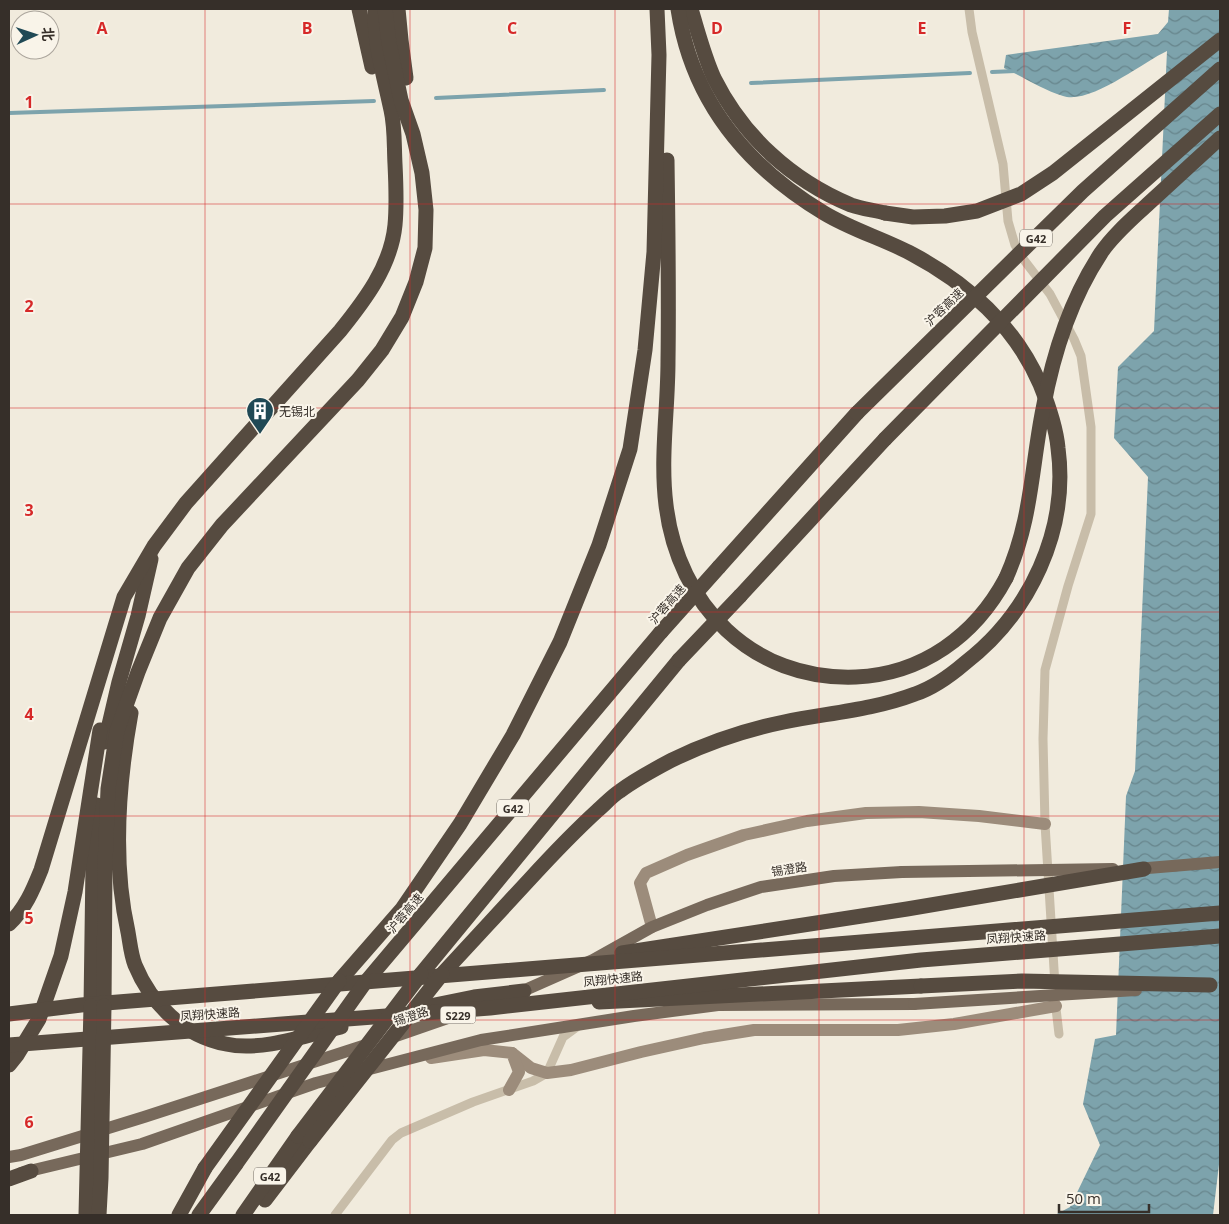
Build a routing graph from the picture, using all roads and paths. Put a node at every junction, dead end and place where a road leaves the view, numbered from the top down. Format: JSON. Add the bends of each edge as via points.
{"nodes":[{"id":1,"x":359,"y":9,"type":"edge"},
{"id":2,"x":375,"y":9,"type":"edge"},
{"id":3,"x":385,"y":9,"type":"edge"},
{"id":4,"x":398,"y":9,"type":"edge"},
{"id":5,"x":655,"y":9,"type":"edge"},
{"id":6,"x":678,"y":9,"type":"edge"},
{"id":7,"x":691,"y":9,"type":"edge"},
{"id":8,"x":969,"y":9,"type":"edge"},
{"id":9,"x":1220,"y":40,"type":"edge"},
{"id":10,"x":659,"y":55,"type":"junction"},
{"id":11,"x":1220,"y":69,"type":"edge"},
{"id":12,"x":1220,"y":114,"type":"edge"},
{"id":13,"x":413,"y":134,"type":"junction"},
{"id":14,"x":1220,"y":138,"type":"edge"},
{"id":15,"x":395,"y":173,"type":"junction"},
{"id":16,"x":154,"y":546,"type":"junction"},
{"id":17,"x":102,"y":813,"type":"junction"},
{"id":18,"x":1045,"y":824,"type":"junction"},
{"id":19,"x":1220,"y":862,"type":"edge"},
{"id":20,"x":99,"y":865,"type":"junction"},
{"id":21,"x":1144,"y":869,"type":"junction"},
{"id":22,"x":1220,"y":913,"type":"edge"},
{"id":23,"x":9,"y":924,"type":"edge"},
{"id":24,"x":652,"y":927,"type":"junction"},
{"id":25,"x":1220,"y":936,"type":"edge"},
{"id":26,"x":500,"y":972,"type":"junction"},
{"id":27,"x":1215,"y":985,"type":"edge"},
{"id":28,"x":524,"y":991,"type":"junction"},
{"id":29,"x":9,"y":1002,"type":"edge"},
{"id":30,"x":92,"y":1006,"type":"junction"},
{"id":31,"x":1056,"y":1006,"type":"junction"},
{"id":32,"x":490,"y":1008,"type":"junction"},
{"id":33,"x":9,"y":1014,"type":"edge"},
{"id":34,"x":580,"y":1025,"type":"junction"},
{"id":35,"x":1059,"y":1034,"type":"dead end"},
{"id":36,"x":9,"y":1045,"type":"edge"},
{"id":37,"x":512,"y":1053,"type":"junction"},
{"id":38,"x":392,"y":1064,"type":"junction"},
{"id":39,"x":9,"y":1065,"type":"edge"},
{"id":40,"x":547,"y":1073,"type":"junction"},
{"id":41,"x":509,"y":1090,"type":"junction"},
{"id":42,"x":304,"y":1139,"type":"junction"},
{"id":43,"x":9,"y":1157,"type":"edge"},
{"id":44,"x":31,"y":1171,"type":"joint"},
{"id":45,"x":9,"y":1177,"type":"edge"},
{"id":46,"x":86,"y":1215,"type":"edge"},
{"id":47,"x":99,"y":1215,"type":"edge"},
{"id":48,"x":179,"y":1215,"type":"edge"},
{"id":49,"x":199,"y":1215,"type":"edge"},
{"id":50,"x":243,"y":1215,"type":"edge"},
{"id":51,"x":253,"y":1215,"type":"edge"},
{"id":52,"x":335,"y":1215,"type":"edge"}],
"edges":[{"from":1,"to":15,"type":"highway"},
{"from":2,"to":15,"type":"highway","via":[[378,49],[392,113]]},
{"from":3,"to":13,"type":"highway","via":[[389,43]]},
{"from":4,"to":13,"type":"highway"},
{"from":5,"to":10,"type":"highway"},
{"from":6,"to":42,"type":"highway","bridge":true,"via":[[695,71],[716,113],[745,151],[784,186],[827,215],[911,253],[946,274],[979,299],[1007,328],[1032,364],[1049,406],[1058,448],[1060,491],[1054,533],[1037,574],[1015,613],[987,646],[955,672],[918,693],[879,705],[782,723],[726,738],[671,760],[620,791],[576,830],[444,972]]},
{"from":7,"to":9,"type":"highway","bridge":true,"via":[[714,77],[734,112],[758,143],[817,189],[852,206],[913,217],[977,211],[1016,196],[1053,173]]},
{"from":8,"to":18,"type":"street","via":[[1003,164],[1008,221],[1024,260],[1050,294],[1081,356],[1091,427],[1091,514],[1045,670]]},
{"from":10,"to":14,"type":"highway","bridge":true,"via":[[667,157],[668,363],[664,466],[672,540],[685,576],[707,609],[733,636],[763,658],[800,671],[837,677],[878,676],[913,666],[948,646],[977,621],[1000,590],[1023,533],[1042,409],[1057,349],[1083,284],[1102,252],[1128,223]]},
{"from":10,"to":48,"type":"highway","bridge":true,"via":[[654,252],[646,350],[630,449],[599,545],[560,642],[513,735],[460,824],[402,909],[340,980],[205,1168]]},
{"from":11,"to":49,"type":"highway","name":"沪蓉高速","number":"G42","bridge":true,"via":[[1083,191],[857,413],[719,567],[364,984]]},
{"from":12,"to":42,"type":"highway","number":"G42","bridge":true,"via":[[1105,216],[885,439],[679,660],[421,974]]},
{"from":13,"to":17,"type":"highway","via":[[426,210],[425,248],[402,317],[358,380],[222,525],[188,568],[160,618],[138,672],[120,790]]},
{"from":15,"to":16,"type":"highway","via":[[395,226],[390,250],[372,289],[340,331],[186,503]]},
{"from":16,"to":17,"type":"highway","via":[[119,682],[100,729]]},
{"from":16,"to":23,"type":"highway","via":[[124,597],[41,870],[31,893]]},
{"from":17,"to":20,"type":"highway"},
{"from":17,"to":20,"type":"highway"},
{"from":18,"to":24,"type":"main road","via":[[929,812],[866,813],[806,821],[744,835],[646,873],[640,883]]},
{"from":18,"to":31,"type":"street"},
{"from":19,"to":21,"type":"main road","name":"锡澄路","bridge":true},
{"from":20,"to":28,"type":"highway","via":[[122,907],[134,965],[155,999],[186,1028],[226,1044],[250,1046],[273,1043],[423,1007]]},
{"from":20,"to":30,"type":"highway"},
{"from":20,"to":39,"type":"highway","via":[[75,892],[58,965],[39,1019]]},
{"from":21,"to":24,"type":"main road","name":"锡澄路","number":"S229","bridge":true,"via":[[834,876],[760,888]]},
{"from":21,"to":26,"type":"highway","bridge":true},
{"from":22,"to":26,"type":"highway","name":"凤翔快速路","bridge":true},
{"from":24,"to":28,"type":"main road","name":"锡澄路","number":"S229","via":[[593,960]]},
{"from":25,"to":32,"type":"highway","name":"凤翔快速路","bridge":true,"via":[[921,960]]},
{"from":26,"to":30,"type":"highway","name":"凤翔快速路","bridge":true},
{"from":27,"to":32,"type":"highway","bridge":true,"via":[[1022,981]]},
{"from":27,"to":34,"type":"main road","number":"S229","bridge":true,"via":[[914,1004],[718,1006]]},
{"from":28,"to":43,"type":"main road","name":"锡澄路","number":"S229","via":[[433,1024],[182,1105]]},
{"from":29,"to":30,"type":"highway","bridge":true},
{"from":30,"to":33,"type":"highway","name":"凤翔快速路","bridge":true},
{"from":30,"to":46,"type":"highway","bridge":true},
{"from":30,"to":47,"type":"highway","bridge":true,"via":[[101,1178]]},
{"from":31,"to":35,"type":"street"},
{"from":31,"to":40,"type":"main road","via":[[898,1030],[754,1030]]},
{"from":32,"to":36,"type":"highway","name":"凤翔快速路","bridge":true},
{"from":34,"to":38,"type":"main road","number":"S229","via":[[481,1040]]},
{"from":34,"to":40,"type":"street","via":[[563,1037]]},
{"from":37,"to":38,"type":"main road","via":[[484,1050]]},
{"from":37,"to":40,"type":"main road","via":[[531,1068]]},
{"from":37,"to":41,"type":"main road","via":[[519,1072]]},
{"from":38,"to":44,"type":"main road","number":"S229","via":[[316,1083],[142,1144]]},
{"from":40,"to":41,"type":"street"},
{"from":41,"to":52,"type":"street","via":[[401,1133],[392,1140]]},
{"from":42,"to":50,"type":"highway","number":"G42"},
{"from":42,"to":51,"type":"highway"},
{"from":44,"to":45,"type":"highway"}]}
